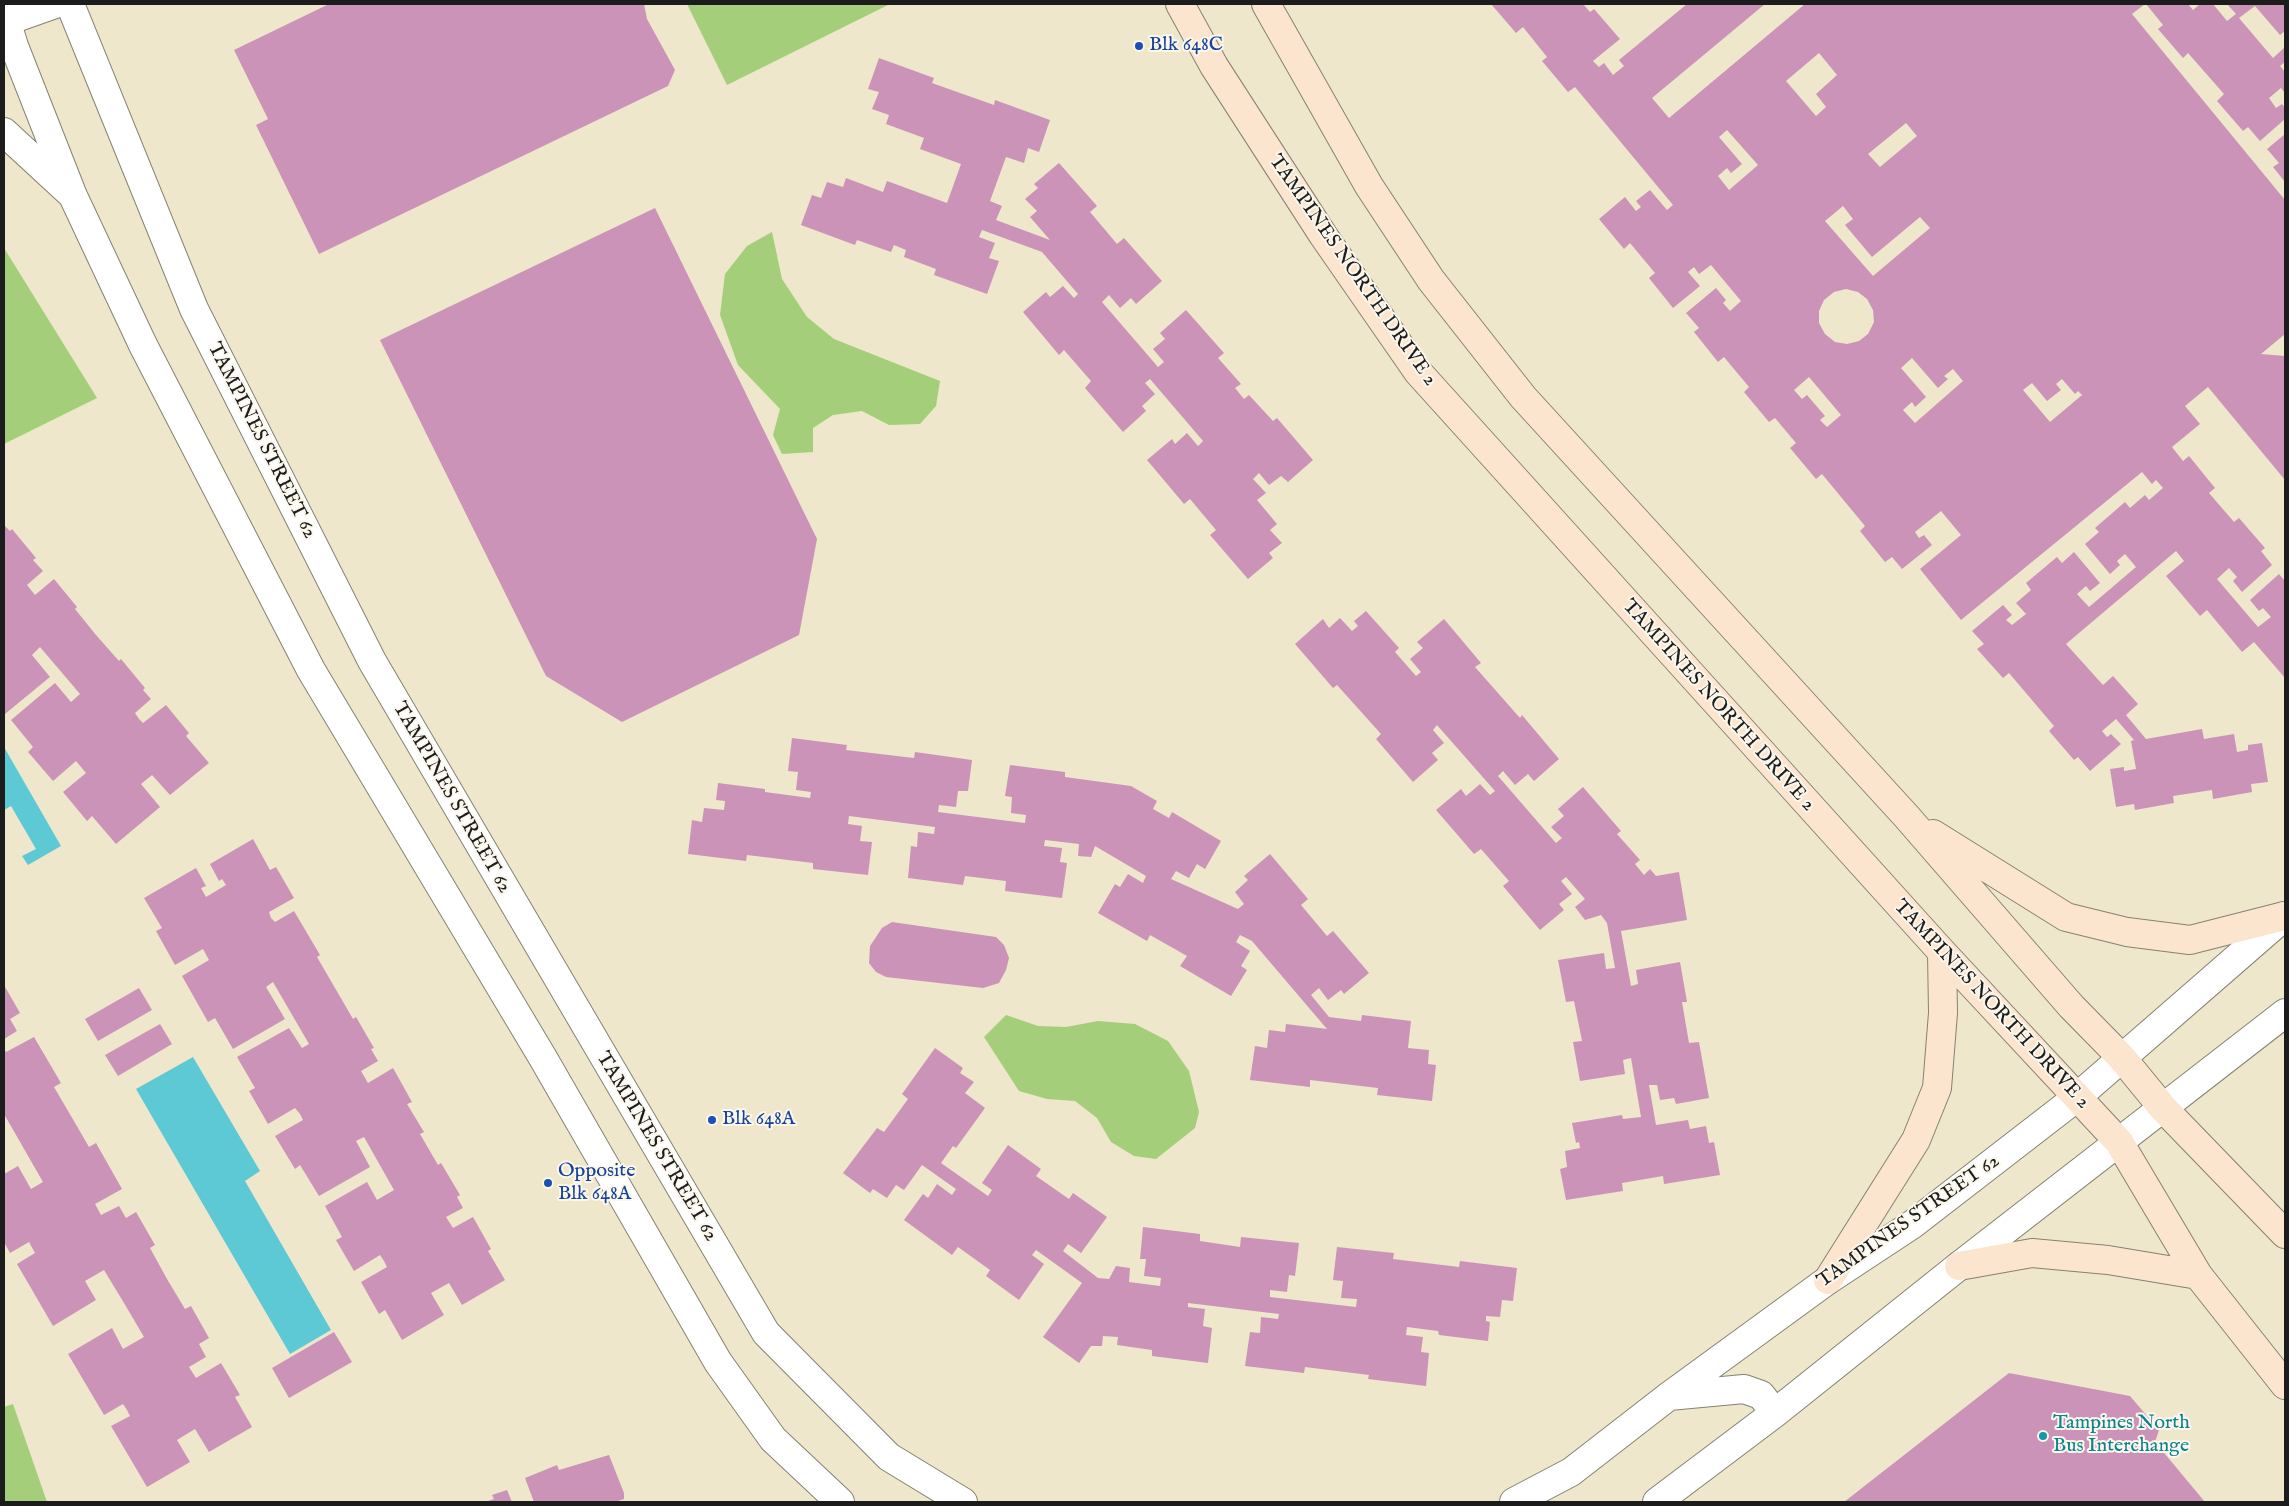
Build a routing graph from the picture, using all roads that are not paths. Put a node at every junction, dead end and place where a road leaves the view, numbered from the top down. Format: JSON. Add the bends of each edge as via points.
{"nodes":[{"id":1,"x":55,"y":4,"type":"edge"},
{"id":2,"x":70,"y":4,"type":"edge"},
{"id":3,"x":1180,"y":4,"type":"edge"},
{"id":4,"x":1266,"y":4,"type":"edge"},
{"id":5,"x":5,"y":19,"type":"edge"},
{"id":6,"x":4,"y":132,"type":"edge"},
{"id":7,"x":74,"y":196,"type":"junction"},
{"id":8,"x":1906,"y":817,"type":"junction"},
{"id":9,"x":2285,"y":916,"type":"edge"},
{"id":10,"x":1942,"y":952,"type":"junction"},
{"id":11,"x":2285,"y":1013,"type":"edge"},
{"id":12,"x":2122,"y":1058,"type":"junction"},
{"id":13,"x":2076,"y":1098,"type":"junction"},
{"id":14,"x":2163,"y":1108,"type":"junction"},
{"id":15,"x":2120,"y":1142,"type":"junction"},
{"id":16,"x":2285,"y":1234,"type":"edge"},
{"id":17,"x":1959,"y":1266,"type":"junction"},
{"id":18,"x":2198,"y":1275,"type":"junction"},
{"id":19,"x":1828,"y":1280,"type":"junction"},
{"id":20,"x":2285,"y":1385,"type":"edge"},
{"id":21,"x":1669,"y":1396,"type":"junction"},
{"id":22,"x":1775,"y":1414,"type":"junction"},
{"id":23,"x":840,"y":1502,"type":"edge"},
{"id":24,"x":963,"y":1502,"type":"edge"},
{"id":25,"x":1514,"y":1502,"type":"edge"},
{"id":26,"x":1657,"y":1502,"type":"edge"}],
"edges":[{"from":1,"to":5,"type":"street"},
{"from":2,"to":24,"type":"street","name":"TAMPINES STREET 62","via":[[194,309],[372,661],[766,1333],[889,1457]]},
{"from":3,"to":10,"type":"street","name":"TAMPINES NORTH DRIVE 2","via":[[1219,74],[1418,372]]},
{"from":4,"to":8,"type":"street","via":[[1369,186],[1431,280],[1523,397]]},
{"from":5,"to":7,"type":"street"},
{"from":6,"to":7,"type":"street"},
{"from":7,"to":23,"type":"street","via":[[143,345],[311,670],[543,1058],[718,1362],[773,1440]]},
{"from":8,"to":9,"type":"street","via":[[2066,917],[2127,932],[2190,940]]},
{"from":8,"to":12,"type":"street","via":[[2071,1006]]},
{"from":9,"to":12,"type":"street","name":"TAMPINES STREET 62"},
{"from":10,"to":13,"type":"street","name":"TAMPINES NORTH DRIVE 2"},
{"from":10,"to":19,"type":"street","via":[[1943,1013],[1937,1088],[1916,1140]]},
{"from":11,"to":14,"type":"street"},
{"from":12,"to":13,"type":"street","name":"TAMPINES STREET 62"},
{"from":12,"to":14,"type":"street"},
{"from":13,"to":15,"type":"street","name":"TAMPINES NORTH DRIVE 2"},
{"from":13,"to":19,"type":"street","name":"TAMPINES STREET 62","via":[[1913,1224]]},
{"from":14,"to":15,"type":"street"},
{"from":14,"to":16,"type":"street"},
{"from":15,"to":17,"type":"street"},
{"from":15,"to":18,"type":"street","name":"TAMPINES NORTH DRIVE 2"},
{"from":17,"to":18,"type":"street","via":[[2032,1253],[2108,1260]]},
{"from":17,"to":22,"type":"street"},
{"from":18,"to":20,"type":"street","name":"TAMPINES NORTH DRIVE 2"},
{"from":19,"to":21,"type":"street","name":"TAMPINES STREET 62"},
{"from":21,"to":22,"type":"street","via":[[1744,1389],[1761,1395]]},
{"from":21,"to":25,"type":"street","name":"TAMPINES STREET 62","via":[[1572,1472]]},
{"from":22,"to":26,"type":"street"}]}
